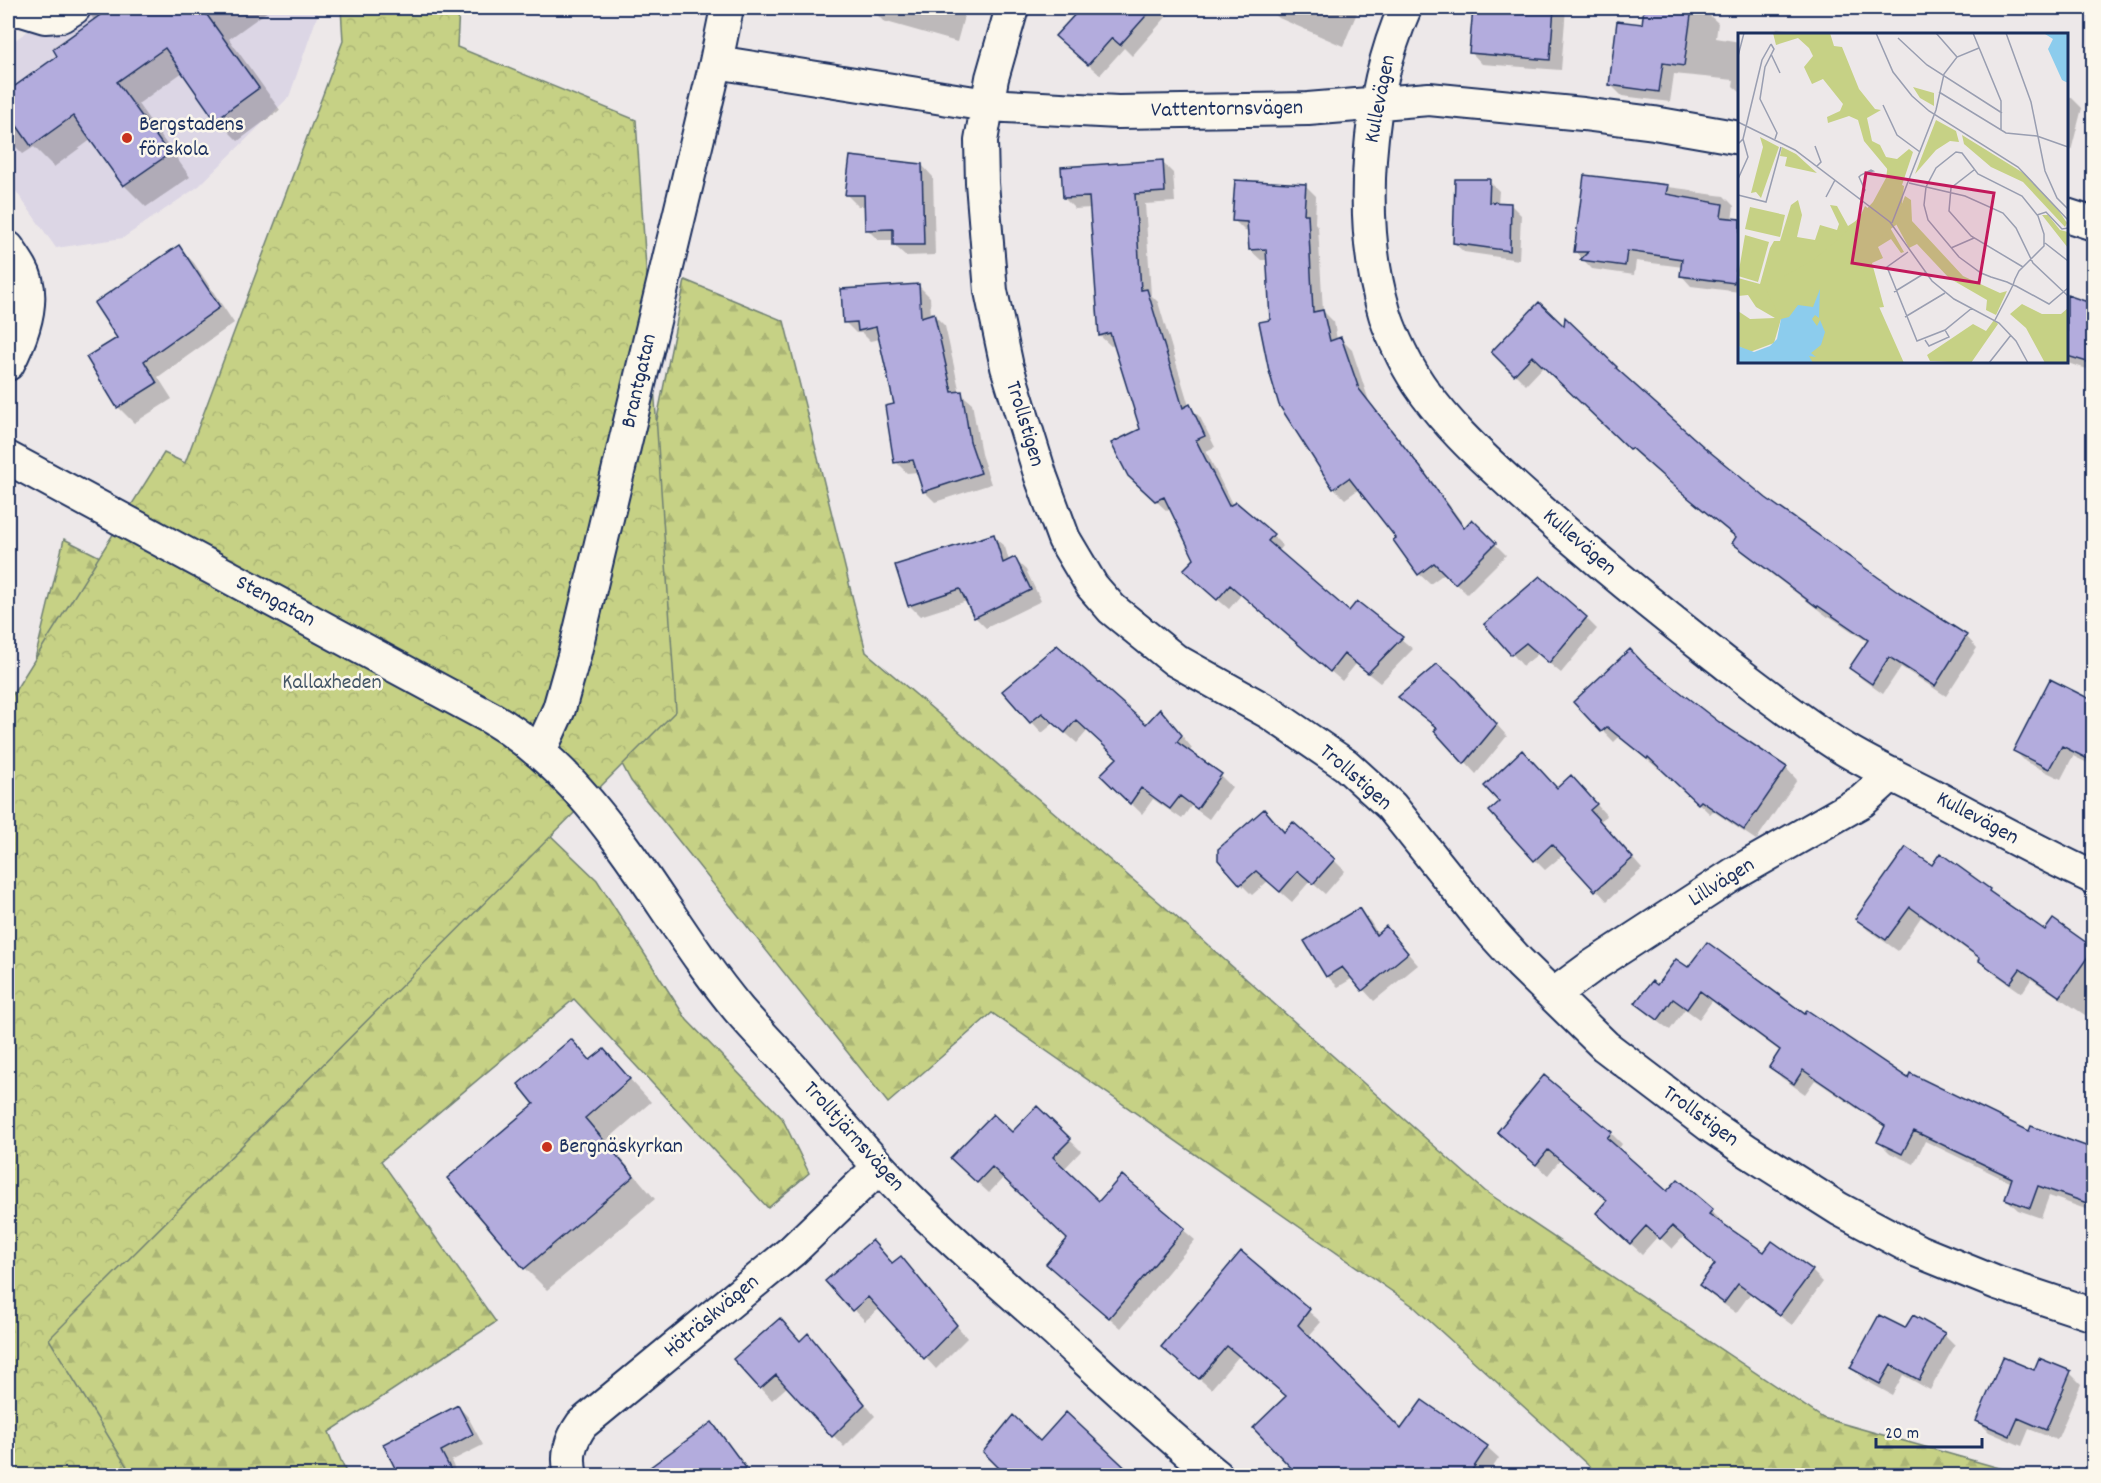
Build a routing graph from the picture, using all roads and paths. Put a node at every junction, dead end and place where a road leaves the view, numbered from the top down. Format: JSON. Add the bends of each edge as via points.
{"nodes":[{"id":1,"x":74,"y":8,"type":"edge"},
{"id":2,"x":727,"y":8,"type":"edge"},
{"id":3,"x":1012,"y":8,"type":"edge"},
{"id":4,"x":1406,"y":8,"type":"edge"},
{"id":5,"x":8,"y":10,"type":"edge"},
{"id":6,"x":716,"y":62,"type":"junction"},
{"id":7,"x":1377,"y":103,"type":"junction"},
{"id":8,"x":987,"y":105,"type":"junction"},
{"id":9,"x":1738,"y":138,"type":"edge"},
{"id":10,"x":2068,"y":215,"type":"edge"},
{"id":11,"x":2094,"y":224,"type":"edge"},
{"id":12,"x":8,"y":248,"type":"edge"},
{"id":13,"x":8,"y":364,"type":"edge"},
{"id":14,"x":8,"y":458,"type":"edge"},
{"id":15,"x":540,"y":751,"type":"junction"},
{"id":16,"x":1892,"y":774,"type":"junction"},
{"id":17,"x":2094,"y":878,"type":"edge"},
{"id":18,"x":1553,"y":995,"type":"junction"},
{"id":19,"x":879,"y":1167,"type":"junction"},
{"id":20,"x":2094,"y":1315,"type":"edge"},
{"id":21,"x":1208,"y":1473,"type":"edge"},
{"id":22,"x":571,"y":1476,"type":"edge"}],
"edges":[{"from":1,"to":5,"type":"street","via":[[61,16]]},
{"from":2,"to":6,"type":"street","name":"Brantgatan"},
{"from":3,"to":8,"type":"street","name":"Trollstigen"},
{"from":4,"to":7,"type":"street","name":"Kullevägen","via":[[1397,27]]},
{"from":6,"to":8,"type":"street","name":"Vattentornsvägen"},
{"from":6,"to":15,"type":"street","name":"Brantgatan","via":[[574,656],[559,709]]},
{"from":7,"to":8,"type":"street","name":"Vattentornsvägen","via":[[1308,109],[1118,112]]},
{"from":7,"to":9,"type":"street","name":"Vattentornsvägen","via":[[1429,99],[1583,114]]},
{"from":7,"to":16,"type":"street","name":"Kullevägen","via":[[1369,206],[1375,274],[1384,314],[1404,360],[1431,400],[1518,490],[1663,615],[1841,747]]},
{"from":8,"to":18,"type":"street","name":"Trollstigen","via":[[981,141],[982,183],[991,291],[1007,367],[1064,538],[1092,586],[1112,609],[1175,660],[1270,713],[1346,765],[1391,806],[1490,930]]},
{"from":10,"to":11,"type":"street"},
{"from":12,"to":13,"type":"street","via":[[23,269],[28,307]]},
{"from":14,"to":15,"type":"street","name":"Stengatan","via":[[491,718]]},
{"from":15,"to":19,"type":"street","name":"Trolltjärnsvägen","via":[[597,812],[739,1010]]},
{"from":16,"to":17,"type":"street","name":"Kullevägen"},
{"from":16,"to":18,"type":"street","name":"Lillvägen","via":[[1862,801],[1734,874]]},
{"from":18,"to":20,"type":"street","name":"Trollstigen","via":[[1605,1046],[1709,1125],[1839,1209],[1918,1251],[1997,1283]]},
{"from":19,"to":21,"type":"street","name":"Trolltjärnsvägen"},
{"from":19,"to":22,"type":"street","name":"Höträskvägen","via":[[783,1258],[582,1424],[568,1451]]}]}
